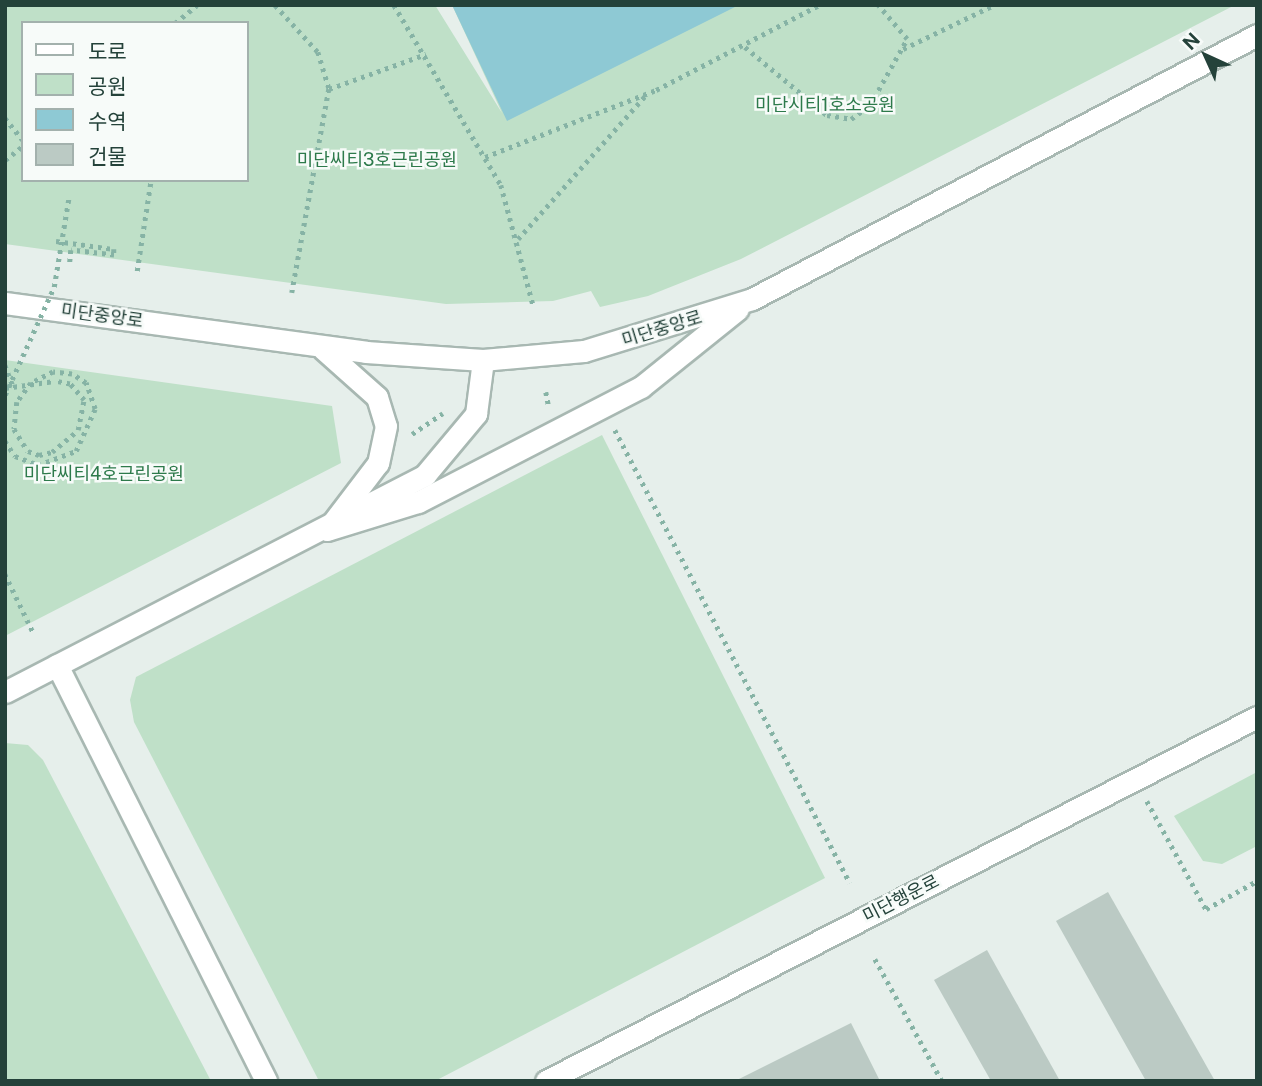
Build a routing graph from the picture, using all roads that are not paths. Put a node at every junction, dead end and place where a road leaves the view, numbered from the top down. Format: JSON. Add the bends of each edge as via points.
{"nodes":[{"id":1,"x":1257,"y":34,"type":"edge"},
{"id":2,"x":751,"y":299,"type":"junction"},
{"id":3,"x":5,"y":303,"type":"edge"},
{"id":4,"x":319,"y":345,"type":"junction"},
{"id":5,"x":483,"y":360,"type":"junction"},
{"id":6,"x":327,"y":530,"type":"junction"},
{"id":7,"x":57,"y":665,"type":"junction"},
{"id":8,"x":5,"y":692,"type":"edge"},
{"id":9,"x":1257,"y":717,"type":"edge"},
{"id":10,"x":265,"y":1081,"type":"edge"},
{"id":11,"x":546,"y":1081,"type":"edge"}],
"edges":[{"from":1,"to":2,"type":"street","name":"미단중앙로"},
{"from":2,"to":5,"type":"street","name":"미단중앙로","via":[[584,351]]},
{"from":2,"to":6,"type":"street","via":[[641,387],[442,491]]},
{"from":3,"to":4,"type":"street","name":"미단중앙로"},
{"from":4,"to":5,"type":"street","name":"미단중앙로"},
{"from":4,"to":6,"type":"street","via":[[377,397],[386,426],[378,463]]},
{"from":5,"to":6,"type":"street","via":[[476,414],[446,456]]},
{"from":6,"to":7,"type":"street"},
{"from":7,"to":8,"type":"street"},
{"from":7,"to":10,"type":"street"},
{"from":9,"to":11,"type":"street","name":"미단행운로"}]}
